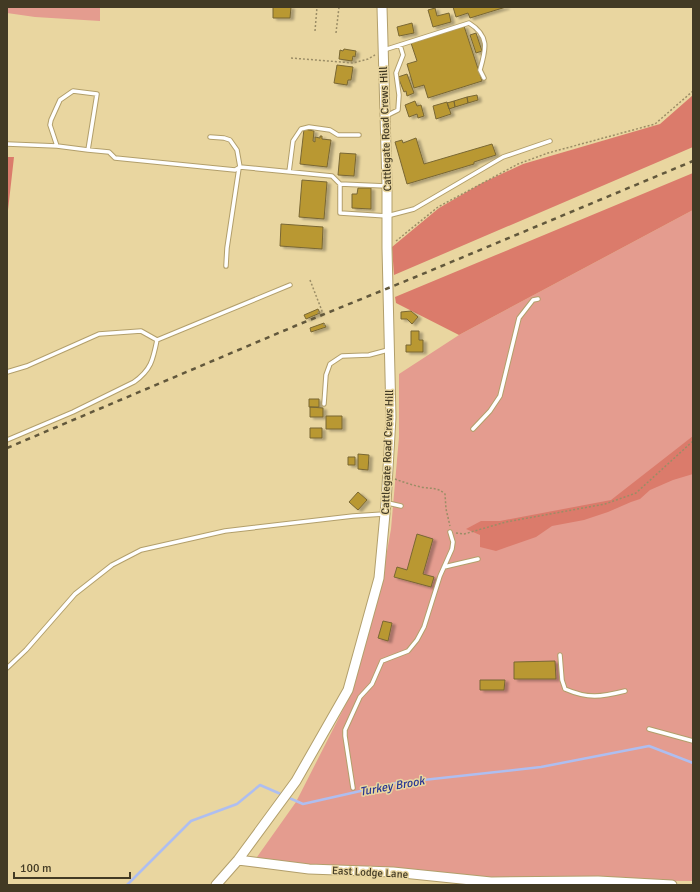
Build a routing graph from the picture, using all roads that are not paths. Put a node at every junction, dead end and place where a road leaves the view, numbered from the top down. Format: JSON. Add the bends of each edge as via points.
{"nodes":[{"id":1,"x":382,"y":7,"type":"edge"},
{"id":2,"x":400,"y":45,"type":"junction"},
{"id":3,"x":383,"y":51,"type":"junction"},
{"id":4,"x":484,"y":78,"type":"dead end"},
{"id":5,"x":385,"y":117,"type":"junction"},
{"id":6,"x":359,"y":135,"type":"dead end"},
{"id":7,"x":210,"y":137,"type":"dead end"},
{"id":8,"x":550,"y":141,"type":"dead end"},
{"id":9,"x":7,"y":144,"type":"edge"},
{"id":10,"x":57,"y":146,"type":"junction"},
{"id":11,"x":88,"y":150,"type":"junction"},
{"id":12,"x":240,"y":168,"type":"junction"},
{"id":13,"x":289,"y":172,"type":"junction"},
{"id":14,"x":340,"y":184,"type":"junction"},
{"id":15,"x":387,"y":186,"type":"junction"},
{"id":16,"x":387,"y":216,"type":"junction"},
{"id":17,"x":226,"y":266,"type":"dead end"},
{"id":18,"x":290,"y":285,"type":"dead end"},
{"id":19,"x":538,"y":299,"type":"dead end"},
{"id":20,"x":157,"y":340,"type":"junction"},
{"id":21,"x":389,"y":350,"type":"junction"},
{"id":22,"x":7,"y":372,"type":"edge"},
{"id":23,"x":324,"y":404,"type":"dead end"},
{"id":24,"x":473,"y":429,"type":"dead end"},
{"id":25,"x":7,"y":440,"type":"edge"},
{"id":26,"x":386,"y":503,"type":"junction"},
{"id":27,"x":401,"y":506,"type":"dead end"},
{"id":28,"x":385,"y":514,"type":"junction"},
{"id":29,"x":450,"y":532,"type":"road end"},
{"id":30,"x":478,"y":559,"type":"dead end"},
{"id":31,"x":444,"y":567,"type":"junction"},
{"id":32,"x":560,"y":655,"type":"dead end"},
{"id":33,"x":7,"y":668,"type":"edge"},
{"id":34,"x":625,"y":691,"type":"dead end"},
{"id":35,"x":649,"y":729,"type":"dead end"},
{"id":36,"x":693,"y":741,"type":"edge"},
{"id":37,"x":353,"y":788,"type":"dead end"},
{"id":38,"x":238,"y":860,"type":"junction"},
{"id":39,"x":216,"y":885,"type":"edge"},
{"id":40,"x":672,"y":885,"type":"edge"}],
"edges":[{"from":1,"to":3,"type":"street","name":"Cattlegate Road Crews Hill"},
{"from":2,"to":3,"type":"lane"},
{"from":2,"to":4,"type":"lane","via":[[469,23],[478,28],[486,46],[480,70]]},
{"from":2,"to":5,"type":"lane","via":[[403,55],[396,72],[398,110]]},
{"from":3,"to":5,"type":"street","name":"Cattlegate Road Crews Hill"},
{"from":5,"to":15,"type":"street","name":"Cattlegate Road Crews Hill"},
{"from":6,"to":13,"type":"lane","via":[[338,135],[330,130],[301,128],[293,141]]},
{"from":7,"to":12,"type":"lane","via":[[230,140],[237,150]]},
{"from":8,"to":16,"type":"lane","via":[[503,157],[414,209]]},
{"from":9,"to":10,"type":"lane"},
{"from":10,"to":11,"type":"lane"},
{"from":10,"to":11,"type":"lane","via":[[50,125],[60,100],[73,91],[97,94]]},
{"from":11,"to":12,"type":"lane","via":[[110,152],[115,158],[235,170]]},
{"from":12,"to":13,"type":"lane"},
{"from":12,"to":17,"type":"lane"},
{"from":13,"to":14,"type":"lane","via":[[332,176]]},
{"from":14,"to":15,"type":"lane"},
{"from":14,"to":16,"type":"lane","via":[[340,213]]},
{"from":15,"to":16,"type":"street","name":"Cattlegate Road Crews Hill"},
{"from":16,"to":21,"type":"street","name":"Cattlegate Road Crews Hill"},
{"from":18,"to":20,"type":"lane"},
{"from":19,"to":24,"type":"lane","via":[[532,300],[519,318],[500,396]]},
{"from":20,"to":22,"type":"lane","via":[[141,331],[99,334],[27,366]]},
{"from":20,"to":25,"type":"lane","via":[[149,369],[134,382]]},
{"from":21,"to":23,"type":"lane","via":[[342,356],[330,364],[326,375]]},
{"from":21,"to":26,"type":"street","name":"Cattlegate Road Crews Hill","via":[[391,417]]},
{"from":26,"to":27,"type":"lane"},
{"from":26,"to":28,"type":"street","name":"Cattlegate Road Crews Hill"},
{"from":28,"to":33,"type":"lane","via":[[225,531],[141,550],[112,565],[75,594]]},
{"from":28,"to":38,"type":"street","name":"Cattlegate Road Crews Hill","via":[[379,578],[348,690],[296,781]]},
{"from":29,"to":31,"type":"lane","via":[[452,549]]},
{"from":30,"to":31,"type":"lane"},
{"from":31,"to":37,"type":"lane","via":[[424,627],[417,640],[408,651],[382,661],[372,684],[360,697],[347,724],[344,736]]},
{"from":32,"to":34,"type":"lane","via":[[565,689],[580,695],[596,696]]},
{"from":35,"to":36,"type":"lane"},
{"from":38,"to":39,"type":"street","name":"Cattlegate Road Crews Hill"},
{"from":38,"to":40,"type":"street","name":"East Lodge Lane","via":[[308,869],[393,872],[491,882],[598,881]]}]}
